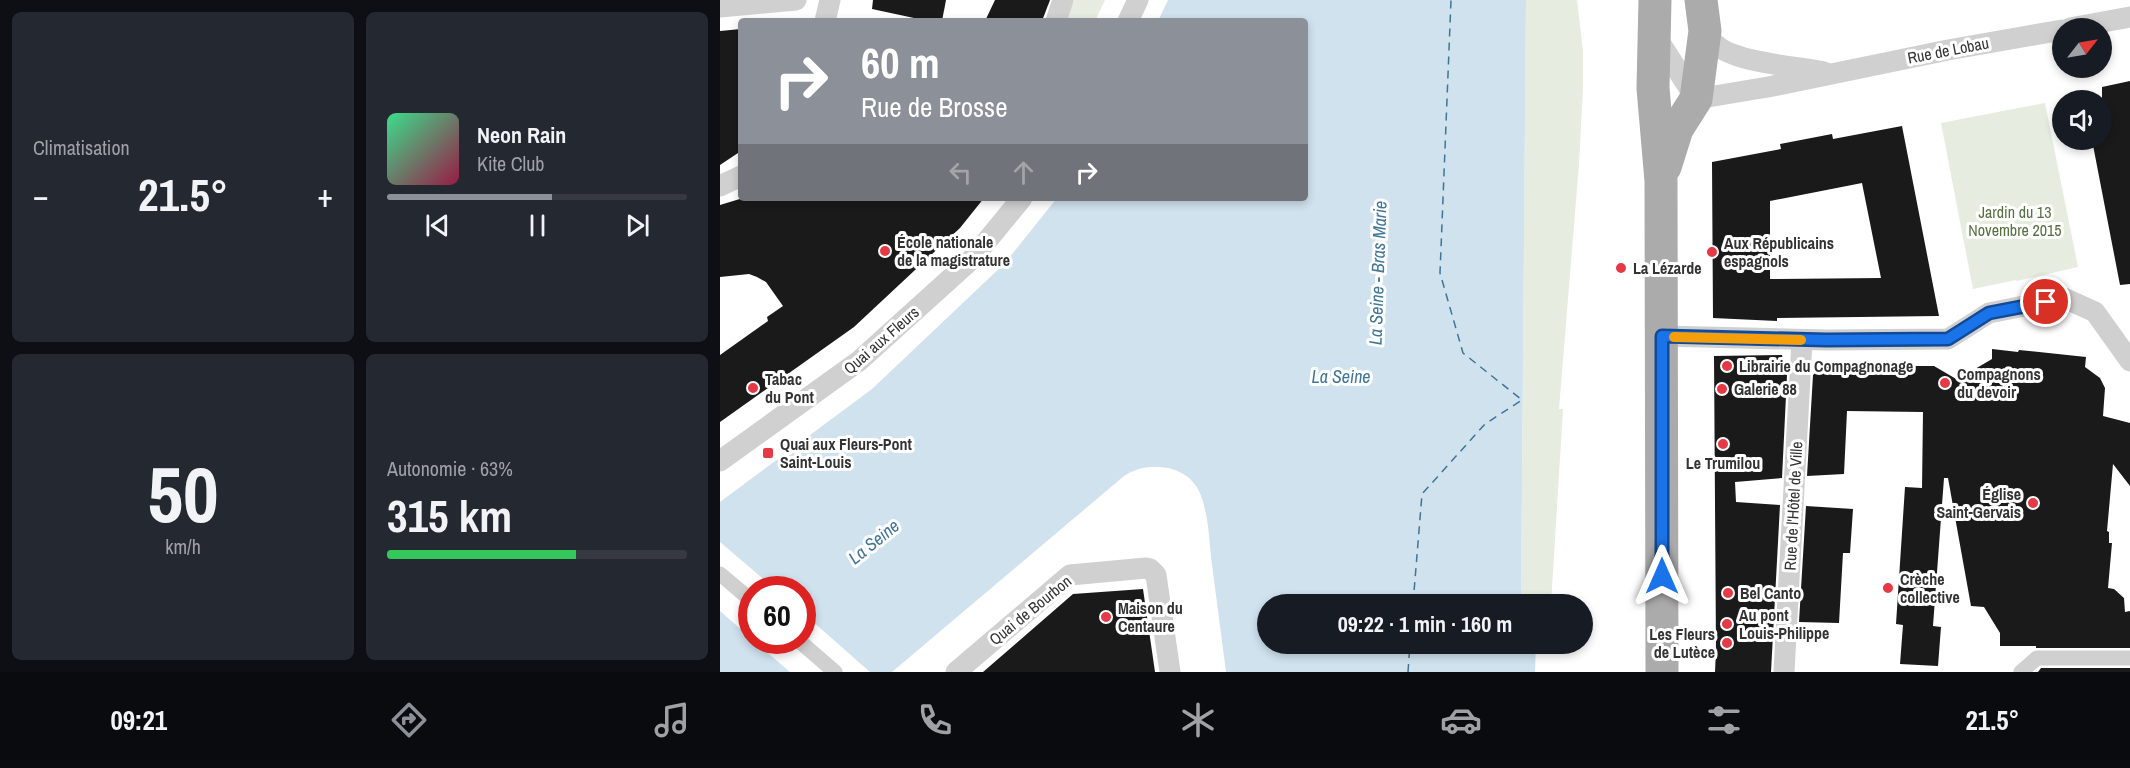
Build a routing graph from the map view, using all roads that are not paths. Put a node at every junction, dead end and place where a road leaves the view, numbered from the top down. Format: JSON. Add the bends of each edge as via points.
{"nodes":[{"id":1,"x":796,"y":0,"type":"edge"},
{"id":2,"x":830,"y":0,"type":"edge"},
{"id":3,"x":1063,"y":0,"type":"edge"},
{"id":4,"x":1138,"y":0,"type":"edge"},
{"id":5,"x":1655,"y":0,"type":"edge"},
{"id":6,"x":720,"y":7,"type":"edge"},
{"id":7,"x":1703,"y":16,"type":"edge"},
{"id":8,"x":2130,"y":17,"type":"edge"},
{"id":9,"x":826,"y":18,"type":"edge"},
{"id":10,"x":1057,"y":18,"type":"edge"},
{"id":11,"x":1129,"y":18,"type":"edge"},
{"id":12,"x":2112,"y":20,"type":"edge"},
{"id":13,"x":2052,"y":32,"type":"edge"},
{"id":14,"x":1654,"y":34,"type":"junction"},
{"id":15,"x":1834,"y":73,"type":"junction"},
{"id":16,"x":1696,"y":99,"type":"junction"},
{"id":17,"x":738,"y":177,"type":"edge"},
{"id":18,"x":1661,"y":182,"type":"junction"},
{"id":19,"x":720,"y":186,"type":"edge"},
{"id":20,"x":1020,"y":201,"type":"edge"},
{"id":21,"x":1662,"y":336,"type":"junction"},
{"id":22,"x":1802,"y":340,"type":"junction"},
{"id":23,"x":2130,"y":361,"type":"edge"},
{"id":24,"x":720,"y":461,"type":"edge"},
{"id":25,"x":720,"y":574,"type":"edge"},
{"id":26,"x":738,"y":589,"type":"edge"},
{"id":27,"x":814,"y":654,"type":"edge"},
{"id":28,"x":2130,"y":658,"type":"edge"},
{"id":29,"x":2096,"y":665,"type":"edge"},
{"id":30,"x":835,"y":672,"type":"edge"},
{"id":31,"x":956,"y":672,"type":"edge"},
{"id":32,"x":1170,"y":672,"type":"edge"},
{"id":33,"x":1662,"y":672,"type":"edge"},
{"id":34,"x":1784,"y":672,"type":"edge"},
{"id":35,"x":2021,"y":672,"type":"edge"}],
"edges":[{"from":1,"to":6,"type":"street"},
{"from":2,"to":9,"type":"street"},
{"from":3,"to":10,"type":"street"},
{"from":4,"to":11,"type":"street"},
{"from":5,"to":14,"type":"main road"},
{"from":7,"to":15,"type":"street","name":"Rue de Lobau","via":[[1715,44],[1732,54]]},
{"from":7,"to":16,"type":"main road"},
{"from":8,"to":12,"type":"street"},
{"from":13,"to":15,"type":"street","name":"Rue de Lobau"},
{"from":14,"to":16,"type":"street"},
{"from":14,"to":18,"type":"main road","via":[[1653,88]]},
{"from":15,"to":16,"type":"street","name":"Rue de Lobau"},
{"from":16,"to":18,"type":"main road","via":[[1677,129]]},
{"from":17,"to":19,"type":"street"},
{"from":18,"to":21,"type":"main road"},
{"from":20,"to":24,"type":"street","name":"Quai aux Fleurs","via":[[972,258],[877,346]]},
{"from":21,"to":22,"type":"street"},
{"from":21,"to":33,"type":"main road"},
{"from":22,"to":23,"type":"street","via":[[1948,339],[1989,313],[2064,298],[2095,312]]},
{"from":22,"to":34,"type":"street","name":"Rue de l'Hôtel de Ville"},
{"from":25,"to":26,"type":"street"},
{"from":27,"to":30,"type":"street"},
{"from":28,"to":29,"type":"street"},
{"from":29,"to":35,"type":"street","via":[[2037,658]]},
{"from":31,"to":32,"type":"street","name":"Quai de Bourbon","via":[[1070,575],[1146,568],[1154,572],[1156,579]]}]}
